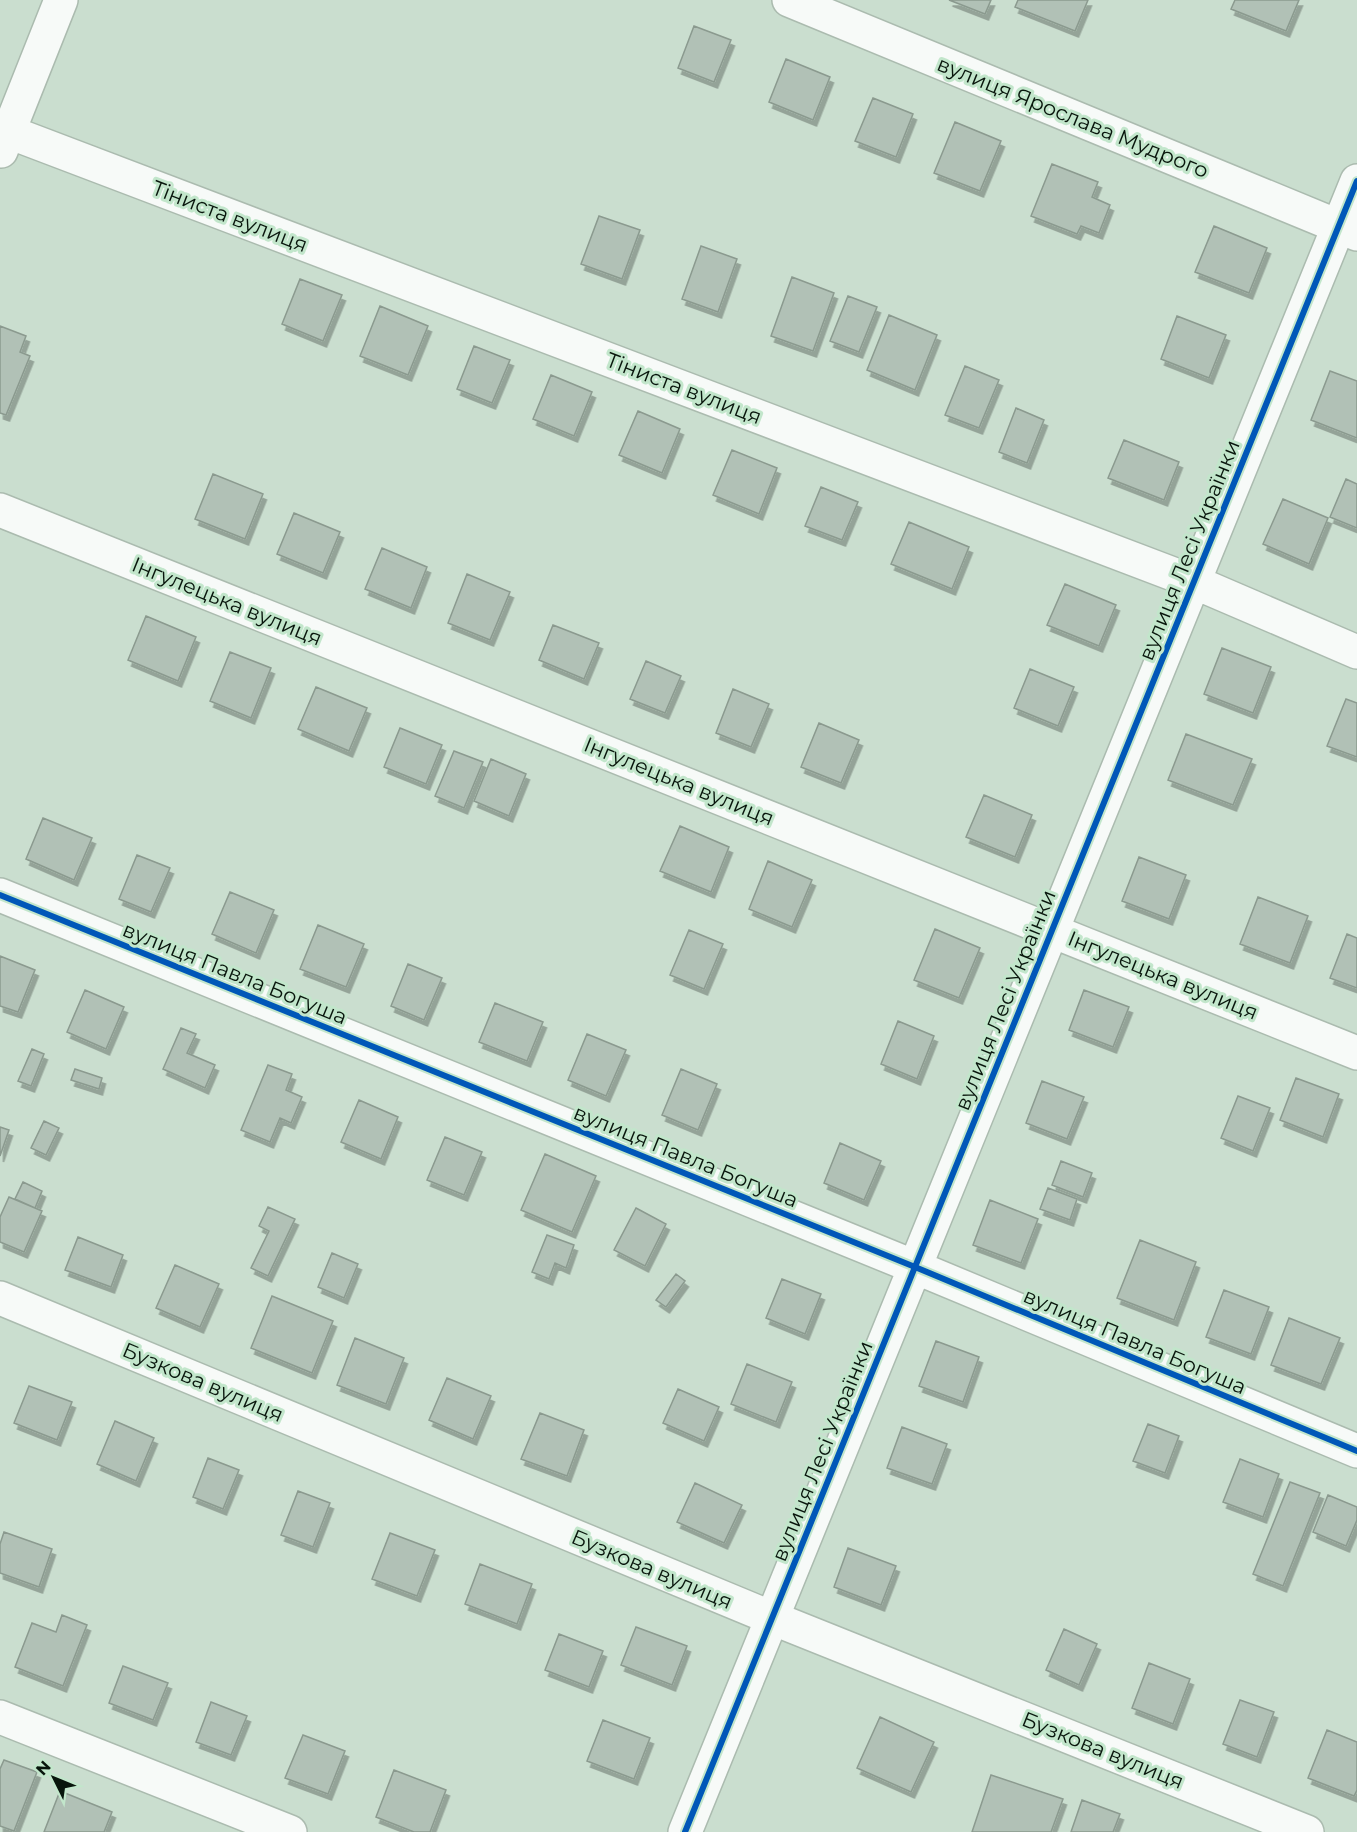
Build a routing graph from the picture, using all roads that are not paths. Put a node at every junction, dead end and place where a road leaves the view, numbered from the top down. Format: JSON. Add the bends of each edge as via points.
{"nodes":[{"id":1,"x":62,"y":0,"type":"edge"},
{"id":2,"x":789,"y":0,"type":"edge"},
{"id":3,"x":4,"y":142,"type":"edge"},
{"id":4,"x":1357,"y":181,"type":"edge"},
{"id":5,"x":1348,"y":230,"type":"edge"},
{"id":6,"x":0,"y":510,"type":"edge"},
{"id":7,"x":1194,"y":582,"type":"junction"},
{"id":8,"x":1357,"y":652,"type":"edge"},
{"id":9,"x":0,"y":895,"type":"edge"},
{"id":10,"x":1052,"y":931,"type":"junction"},
{"id":11,"x":1357,"y":1053,"type":"edge"},
{"id":12,"x":915,"y":1267,"type":"junction"},
{"id":13,"x":0,"y":1298,"type":"edge"},
{"id":14,"x":1357,"y":1451,"type":"edge"},
{"id":15,"x":772,"y":1618,"type":"junction"},
{"id":16,"x":0,"y":1717,"type":"edge"},
{"id":17,"x":290,"y":1832,"type":"edge"},
{"id":18,"x":685,"y":1832,"type":"edge"},
{"id":19,"x":1307,"y":1832,"type":"edge"}],
"edges":[{"from":1,"to":3,"type":"street"},
{"from":2,"to":5,"type":"street","name":"вулиця Ярослава Мудрого"},
{"from":3,"to":7,"type":"street","name":"Тіниста вулиця"},
{"from":4,"to":5,"type":"street","name":"вулиця Лесі Українки"},
{"from":5,"to":7,"type":"street","name":"вулиця Лесі Українки"},
{"from":6,"to":10,"type":"street","name":"Інгулецька вулиця"},
{"from":7,"to":8,"type":"street","name":"Тіниста вулиця"},
{"from":7,"to":10,"type":"street","name":"вулиця Лесі Українки"},
{"from":9,"to":12,"type":"street","name":"вулиця Павла Богуша"},
{"from":10,"to":11,"type":"street","name":"Інгулецька вулиця"},
{"from":10,"to":12,"type":"street","name":"вулиця Лесі Українки"},
{"from":12,"to":14,"type":"street","name":"вулиця Павла Богуша"},
{"from":12,"to":15,"type":"street","name":"вулиця Лесі Українки"},
{"from":13,"to":15,"type":"street","name":"Бузкова вулиця"},
{"from":15,"to":18,"type":"street","name":"вулиця Лесі Українки"},
{"from":15,"to":19,"type":"street","name":"Бузкова вулиця"},
{"from":16,"to":17,"type":"street"}]}
